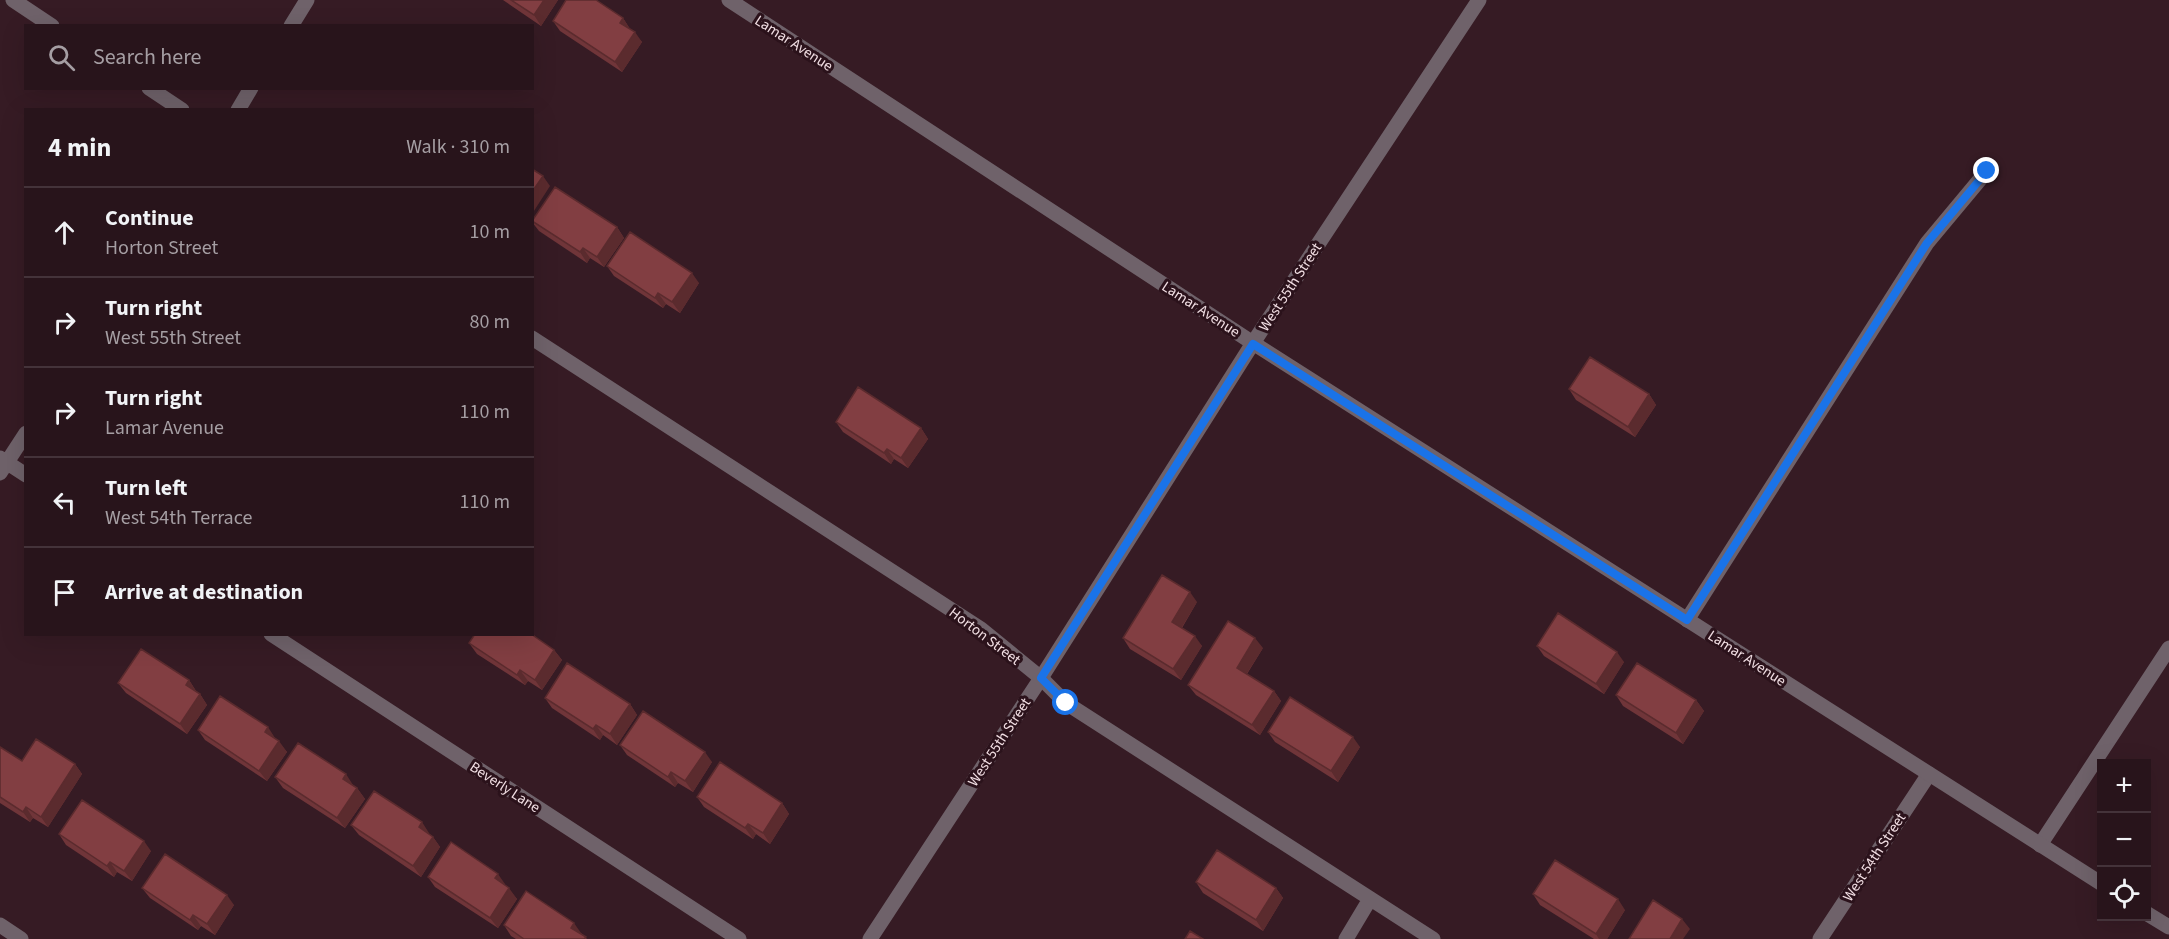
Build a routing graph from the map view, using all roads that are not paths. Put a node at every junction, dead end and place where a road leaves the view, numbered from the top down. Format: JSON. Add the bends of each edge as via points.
{"nodes":[{"id":1,"x":13,"y":0,"type":"edge"},
{"id":2,"x":307,"y":0,"type":"edge"},
{"id":3,"x":729,"y":0,"type":"edge"},
{"id":4,"x":1479,"y":0,"type":"edge"},
{"id":5,"x":49,"y":24,"type":"edge"},
{"id":6,"x":292,"y":24,"type":"edge"},
{"id":7,"x":152,"y":90,"type":"edge"},
{"id":8,"x":250,"y":90,"type":"edge"},
{"id":9,"x":179,"y":108,"type":"edge"},
{"id":10,"x":239,"y":108,"type":"edge"},
{"id":11,"x":1987,"y":171,"type":"dead end"},
{"id":12,"x":534,"y":339,"type":"edge"},
{"id":13,"x":1253,"y":344,"type":"junction"},
{"id":14,"x":24,"y":436,"type":"edge"},
{"id":15,"x":2,"y":464,"type":"edge"},
{"id":16,"x":24,"y":474,"type":"edge"},
{"id":17,"x":1687,"y":620,"type":"junction"},
{"id":18,"x":274,"y":636,"type":"edge"},
{"id":19,"x":2169,"y":648,"type":"edge"},
{"id":20,"x":1041,"y":678,"type":"junction"},
{"id":21,"x":1929,"y":774,"type":"junction"},
{"id":22,"x":2040,"y":845,"type":"junction"},
{"id":23,"x":2097,"y":881,"type":"edge"},
{"id":24,"x":1370,"y":899,"type":"junction"},
{"id":25,"x":2151,"y":915,"type":"edge"},
{"id":26,"x":0,"y":925,"type":"edge"},
{"id":27,"x":2169,"y":927,"type":"edge"},
{"id":28,"x":21,"y":939,"type":"edge"},
{"id":29,"x":740,"y":939,"type":"edge"},
{"id":30,"x":870,"y":939,"type":"edge"},
{"id":31,"x":1346,"y":939,"type":"edge"},
{"id":32,"x":1433,"y":939,"type":"edge"},
{"id":33,"x":1820,"y":939,"type":"edge"}],
"edges":[{"from":1,"to":5,"type":"street"},
{"from":2,"to":6,"type":"street"},
{"from":3,"to":13,"type":"street","name":"Lamar Avenue"},
{"from":4,"to":13,"type":"street","name":"West 55th Street"},
{"from":7,"to":9,"type":"street"},
{"from":8,"to":10,"type":"street"},
{"from":11,"to":17,"type":"street","via":[[1927,243]]},
{"from":12,"to":20,"type":"street","name":"Horton Street","via":[[981,629]]},
{"from":13,"to":17,"type":"street","name":"Lamar Avenue"},
{"from":13,"to":20,"type":"street","name":"West 55th Street"},
{"from":14,"to":15,"type":"street"},
{"from":15,"to":16,"type":"street"},
{"from":17,"to":21,"type":"street","name":"Lamar Avenue"},
{"from":18,"to":29,"type":"street","name":"Beverly Lane"},
{"from":19,"to":22,"type":"street"},
{"from":20,"to":24,"type":"street","name":"Horton Street","via":[[1066,703]]},
{"from":20,"to":30,"type":"street","name":"West 55th Street"},
{"from":21,"to":22,"type":"street","name":"Lamar Avenue"},
{"from":21,"to":33,"type":"street","name":"West 54th Street"},
{"from":22,"to":23,"type":"street","name":"Lamar Avenue"},
{"from":24,"to":31,"type":"street"},
{"from":24,"to":32,"type":"street","name":"Horton Street"},
{"from":25,"to":27,"type":"street"},
{"from":26,"to":28,"type":"street"}]}
